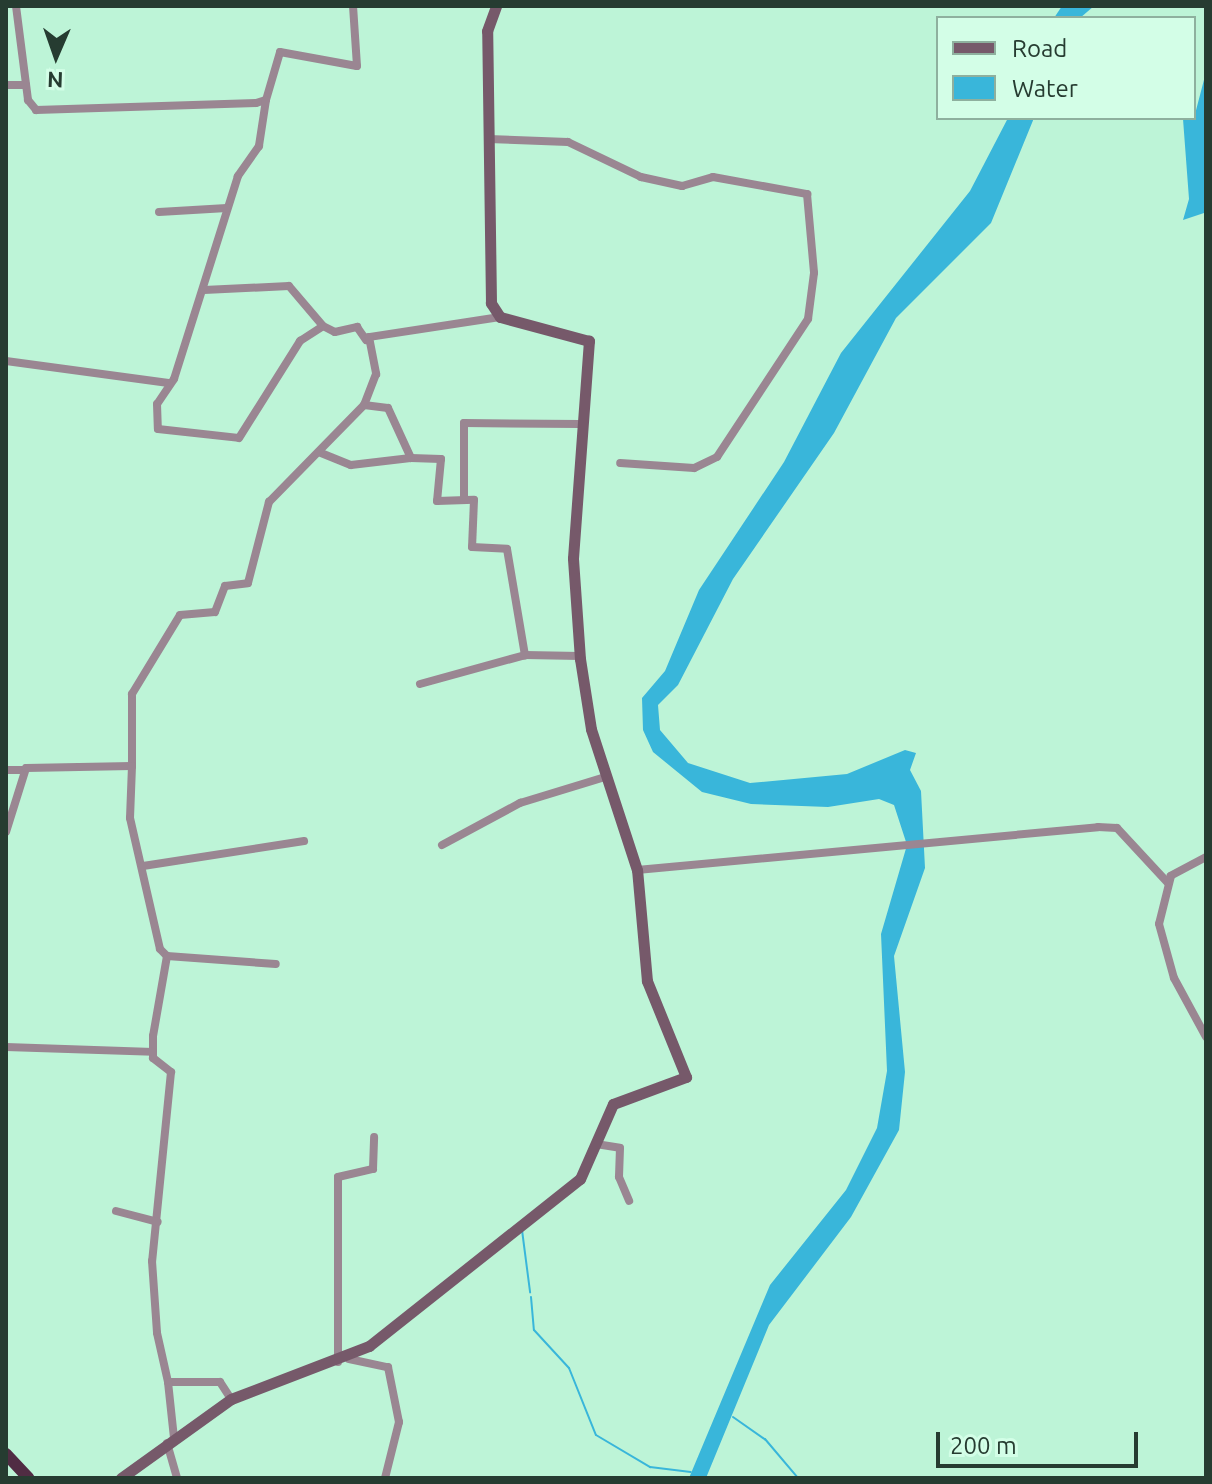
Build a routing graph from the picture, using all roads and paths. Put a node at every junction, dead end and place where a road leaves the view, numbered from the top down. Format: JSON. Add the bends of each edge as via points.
{"nodes":[{"id":1,"x":16,"y":6,"type":"edge"},
{"id":2,"x":353,"y":6,"type":"edge"},
{"id":3,"x":496,"y":6,"type":"edge"},
{"id":4,"x":6,"y":85,"type":"edge"},
{"id":5,"x":26,"y":85,"type":"junction"},
{"id":6,"x":266,"y":100,"type":"junction"},
{"id":7,"x":488,"y":139,"type":"junction"},
{"id":8,"x":227,"y":208,"type":"junction"},
{"id":9,"x":159,"y":212,"type":"dead end"},
{"id":10,"x":204,"y":290,"type":"junction"},
{"id":11,"x":500,"y":317,"type":"junction"},
{"id":12,"x":323,"y":326,"type":"junction"},
{"id":13,"x":366,"y":340,"type":"junction"},
{"id":14,"x":6,"y":361,"type":"edge"},
{"id":15,"x":169,"y":383,"type":"junction"},
{"id":16,"x":364,"y":405,"type":"junction"},
{"id":17,"x":580,"y":424,"type":"junction"},
{"id":18,"x":321,"y":453,"type":"junction"},
{"id":19,"x":411,"y":458,"type":"junction"},
{"id":20,"x":620,"y":463,"type":"dead end"},
{"id":21,"x":469,"y":500,"type":"junction"},
{"id":22,"x":525,"y":655,"type":"junction"},
{"id":23,"x":580,"y":656,"type":"junction"},
{"id":24,"x":420,"y":684,"type":"dead end"},
{"id":25,"x":132,"y":766,"type":"junction"},
{"id":26,"x":6,"y":770,"type":"edge"},
{"id":27,"x":22,"y":770,"type":"junction"},
{"id":28,"x":605,"y":777,"type":"junction"},
{"id":29,"x":6,"y":832,"type":"edge"},
{"id":30,"x":304,"y":841,"type":"dead end"},
{"id":31,"x":442,"y":845,"type":"dead end"},
{"id":32,"x":1206,"y":857,"type":"edge"},
{"id":33,"x":143,"y":866,"type":"junction"},
{"id":34,"x":637,"y":870,"type":"junction"},
{"id":35,"x":1167,"y":882,"type":"junction"},
{"id":36,"x":167,"y":956,"type":"junction"},
{"id":37,"x":276,"y":964,"type":"dead end"},
{"id":38,"x":1206,"y":1037,"type":"edge"},
{"id":39,"x":6,"y":1047,"type":"edge"},
{"id":40,"x":153,"y":1052,"type":"junction"},
{"id":41,"x":374,"y":1137,"type":"dead end"},
{"id":42,"x":596,"y":1144,"type":"junction"},
{"id":43,"x":629,"y":1201,"type":"dead end"},
{"id":44,"x":116,"y":1211,"type":"dead end"},
{"id":45,"x":158,"y":1222,"type":"junction"},
{"id":46,"x":344,"y":1361,"type":"junction"},
{"id":47,"x":168,"y":1382,"type":"junction"},
{"id":48,"x":231,"y":1399,"type":"junction"},
{"id":49,"x":170,"y":1441,"type":"junction"},
{"id":50,"x":6,"y":1454,"type":"edge"},
{"id":51,"x":28,"y":1478,"type":"edge"},
{"id":52,"x":121,"y":1478,"type":"edge"},
{"id":53,"x":177,"y":1478,"type":"edge"},
{"id":54,"x":385,"y":1478,"type":"edge"}],
"edges":[{"from":1,"to":5,"type":"street"},
{"from":2,"to":6,"type":"street","via":[[357,66],[280,52]]},
{"from":3,"to":7,"type":"main road","via":[[487,31]]},
{"from":4,"to":5,"type":"street"},
{"from":5,"to":6,"type":"street","via":[[36,110]]},
{"from":6,"to":8,"type":"street","via":[[259,146],[238,176]]},
{"from":7,"to":11,"type":"main road","via":[[490,288]]},
{"from":7,"to":20,"type":"street","via":[[568,142],[641,177],[682,186],[713,177],[807,194],[814,273],[808,319],[717,457],[694,468]]},
{"from":8,"to":9,"type":"street"},
{"from":8,"to":10,"type":"street"},
{"from":10,"to":12,"type":"street","via":[[289,286]]},
{"from":10,"to":15,"type":"street"},
{"from":11,"to":13,"type":"street","via":[[385,330]]},
{"from":11,"to":17,"type":"main road","via":[[587,337]]},
{"from":12,"to":13,"type":"street","via":[[335,332],[357,327]]},
{"from":12,"to":15,"type":"street","via":[[277,368],[239,438],[158,429],[157,404]]},
{"from":13,"to":16,"type":"street","via":[[376,374]]},
{"from":14,"to":15,"type":"street"},
{"from":16,"to":18,"type":"street"},
{"from":16,"to":19,"type":"street","via":[[388,408]]},
{"from":17,"to":21,"type":"street","via":[[464,423]]},
{"from":17,"to":23,"type":"main road","via":[[573,558]]},
{"from":18,"to":19,"type":"street","via":[[351,465]]},
{"from":18,"to":25,"type":"street","via":[[269,502],[248,583],[225,586],[215,612],[182,611],[132,694]]},
{"from":19,"to":21,"type":"street","via":[[441,459],[437,501]]},
{"from":21,"to":22,"type":"street","via":[[472,547],[507,549]]},
{"from":22,"to":23,"type":"street"},
{"from":22,"to":24,"type":"street"},
{"from":23,"to":28,"type":"main road"},
{"from":25,"to":27,"type":"street"},
{"from":25,"to":33,"type":"street","via":[[130,818]]},
{"from":26,"to":27,"type":"street"},
{"from":27,"to":29,"type":"street"},
{"from":28,"to":31,"type":"street","via":[[520,803]]},
{"from":28,"to":34,"type":"main road"},
{"from":30,"to":33,"type":"street"},
{"from":32,"to":35,"type":"street"},
{"from":33,"to":36,"type":"street","via":[[153,932]]},
{"from":34,"to":35,"type":"street","via":[[855,855],[1117,828]]},
{"from":34,"to":42,"type":"main road","via":[[647,981],[686,1077],[613,1104]]},
{"from":35,"to":38,"type":"street","via":[[1159,924],[1174,978]]},
{"from":36,"to":37,"type":"street"},
{"from":36,"to":40,"type":"street"},
{"from":39,"to":40,"type":"street"},
{"from":40,"to":45,"type":"street","via":[[171,1072]]},
{"from":41,"to":46,"type":"street","via":[[373,1169],[338,1177]]},
{"from":42,"to":43,"type":"street","via":[[620,1148],[619,1177]]},
{"from":42,"to":46,"type":"main road","via":[[580,1179]]},
{"from":44,"to":45,"type":"street"},
{"from":45,"to":47,"type":"street","via":[[151,1296]]},
{"from":46,"to":48,"type":"main road"},
{"from":46,"to":54,"type":"street","via":[[388,1367],[399,1422]]},
{"from":47,"to":48,"type":"street","via":[[220,1382]]},
{"from":47,"to":49,"type":"street"},
{"from":48,"to":49,"type":"main road"},
{"from":49,"to":52,"type":"main road"},
{"from":49,"to":53,"type":"street"},
{"from":50,"to":51,"type":"highway"}]}
